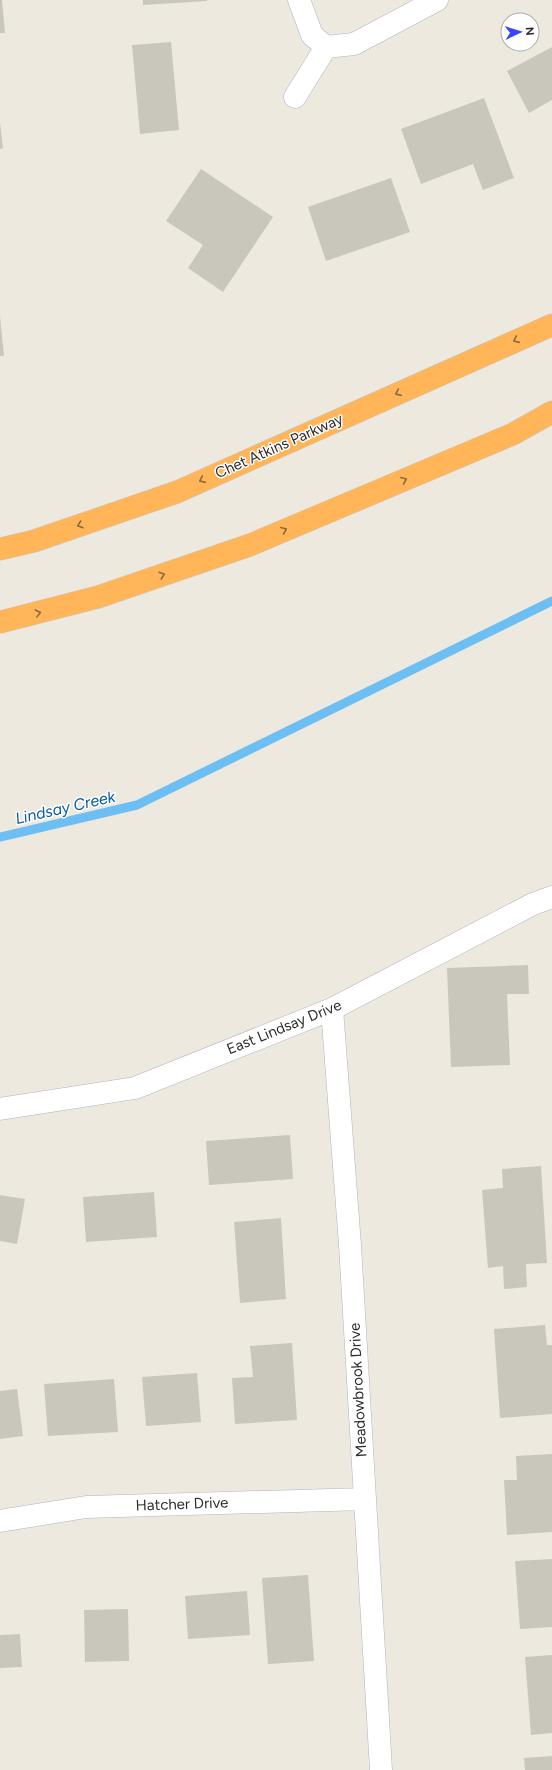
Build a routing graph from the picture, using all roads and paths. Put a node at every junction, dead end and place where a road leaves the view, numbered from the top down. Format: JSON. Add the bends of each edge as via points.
{"nodes":[{"id":1,"x":299,"y":0,"type":"edge"},
{"id":2,"x":437,"y":0,"type":"edge"},
{"id":3,"x":326,"y":47,"type":"junction"},
{"id":4,"x":296,"y":97,"type":"dead end"},
{"id":5,"x":552,"y":325,"type":"edge"},
{"id":6,"x":552,"y":412,"type":"edge"},
{"id":7,"x":0,"y":549,"type":"edge"},
{"id":8,"x":0,"y":622,"type":"edge"},
{"id":9,"x":552,"y":897,"type":"edge"},
{"id":10,"x":332,"y":1009,"type":"junction"},
{"id":11,"x":0,"y":1109,"type":"edge"},
{"id":12,"x":364,"y":1499,"type":"junction"},
{"id":13,"x":0,"y":1521,"type":"edge"},
{"id":14,"x":381,"y":1770,"type":"edge"}],
"edges":[{"from":1,"to":3,"type":"street","via":[[312,35]]},
{"from":2,"to":3,"type":"street","via":[[354,44]]},
{"from":3,"to":4,"type":"street"},
{"from":5,"to":7,"type":"highway","name":"Chet Atkins Parkway","one_way":true,"via":[[176,492],[34,541]]},
{"from":8,"to":6,"type":"highway","one_way":true,"via":[[98,597],[250,545],[513,434]]},
{"from":9,"to":10,"type":"street","name":"East Lindsay Drive","via":[[533,904]]},
{"from":10,"to":11,"type":"street","name":"East Lindsay Drive","via":[[135,1088]]},
{"from":10,"to":12,"type":"street","name":"Meadowbrook Drive","via":[[350,1245]]},
{"from":12,"to":13,"type":"street","name":"Hatcher Drive","via":[[86,1507]]},
{"from":12,"to":14,"type":"street","name":"Meadowbrook Drive"}]}
